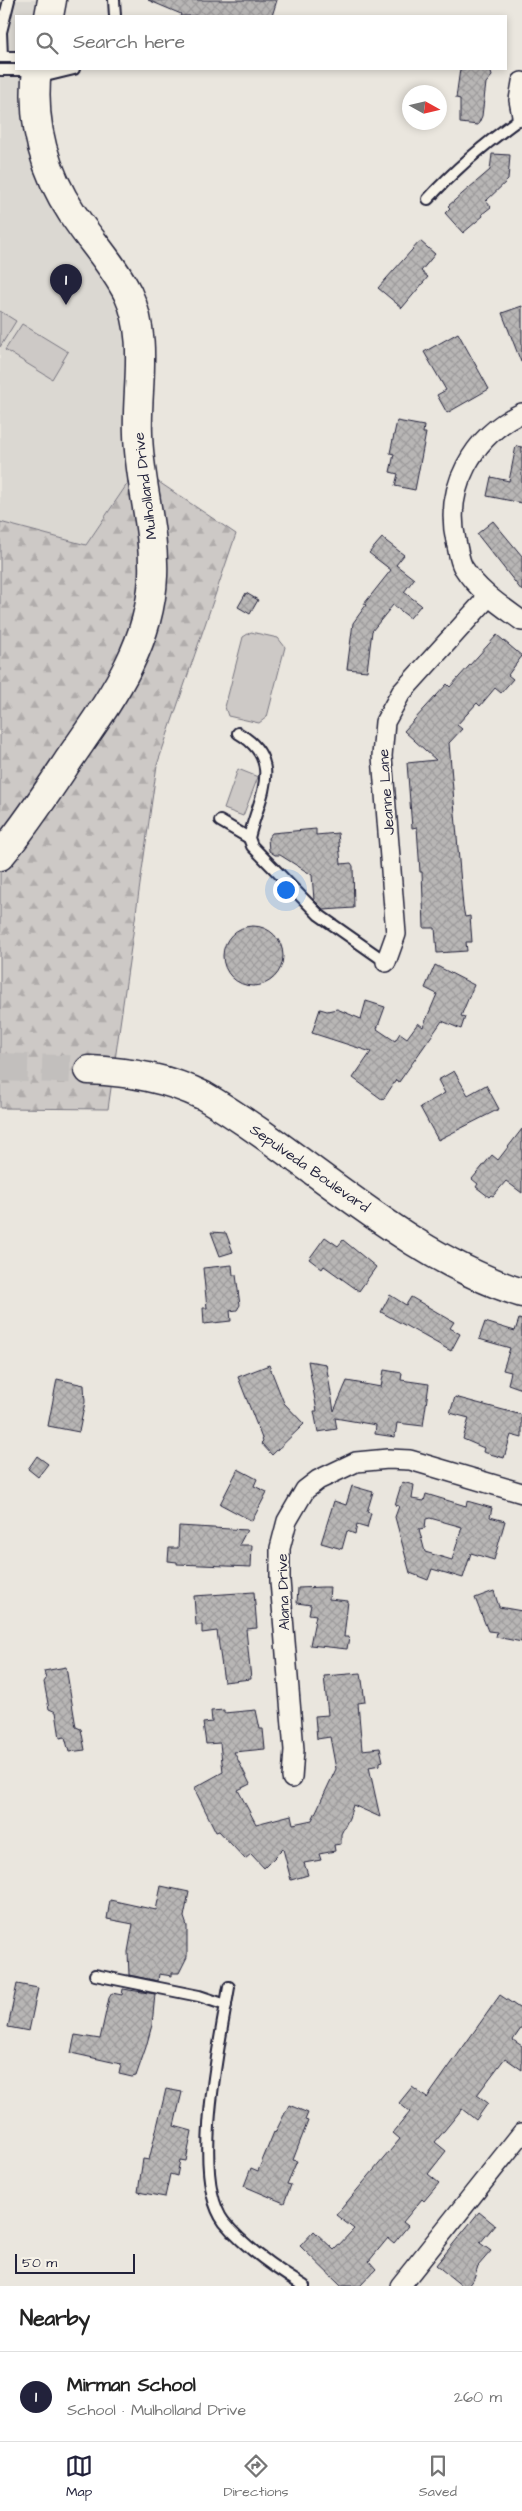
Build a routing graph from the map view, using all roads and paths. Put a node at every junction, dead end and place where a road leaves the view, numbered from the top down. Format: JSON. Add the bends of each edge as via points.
{"nodes":[{"id":1,"x":9,"y":0,"type":"edge"},
{"id":2,"x":52,"y":0,"type":"edge"},
{"id":3,"x":114,"y":0,"type":"edge"},
{"id":4,"x":49,"y":15,"type":"edge"},
{"id":5,"x":115,"y":15,"type":"edge"},
{"id":6,"x":1,"y":57,"type":"edge"},
{"id":7,"x":15,"y":62,"type":"edge"},
{"id":8,"x":15,"y":69,"type":"edge"},
{"id":9,"x":0,"y":70,"type":"edge"},
{"id":10,"x":31,"y":70,"type":"edge"},
{"id":11,"x":522,"y":82,"type":"edge"},
{"id":12,"x":522,"y":116,"type":"edge"},
{"id":13,"x":428,"y":200,"type":"dead end"},
{"id":14,"x":522,"y":413,"type":"edge"},
{"id":15,"x":488,"y":597,"type":"junction"},
{"id":16,"x":522,"y":621,"type":"edge"},
{"id":17,"x":238,"y":733,"type":"dead end"},
{"id":18,"x":220,"y":821,"type":"dead end"},
{"id":19,"x":248,"y":838,"type":"junction"},
{"id":20,"x":0,"y":856,"type":"edge"},
{"id":21,"x":386,"y":962,"type":"joint"},
{"id":22,"x":90,"y":1070,"type":"tunnel mouth"},
{"id":23,"x":522,"y":1293,"type":"edge"},
{"id":24,"x":522,"y":1493,"type":"edge"},
{"id":25,"x":292,"y":1778,"type":"dead end"},
{"id":26,"x":95,"y":1975,"type":"dead end"},
{"id":27,"x":229,"y":1987,"type":"dead end"},
{"id":28,"x":226,"y":2004,"type":"junction"},
{"id":29,"x":522,"y":2133,"type":"edge"},
{"id":30,"x":304,"y":2286,"type":"edge"},
{"id":31,"x":400,"y":2286,"type":"edge"}],
"edges":[{"from":1,"to":6,"type":"lane","via":[[1,32]]},
{"from":2,"to":4,"type":"main road"},
{"from":3,"to":5,"type":"lane"},
{"from":6,"to":7,"type":"lane"},
{"from":8,"to":9,"type":"lane"},
{"from":10,"to":20,"type":"main road","name":"Mulholland Drive","via":[[37,129],[51,178],[70,211],[120,279],[129,296],[138,331],[141,365],[138,434],[151,530],[152,578],[143,633],[117,690]]},
{"from":11,"to":12,"type":"street","via":[[519,100]]},
{"from":12,"to":13,"type":"lane","via":[[450,175]]},
{"from":14,"to":15,"type":"street","via":[[503,422],[474,450],[455,493],[453,526],[462,565]]},
{"from":15,"to":16,"type":"street"},
{"from":15,"to":21,"type":"street","name":"Jeanne Lane","via":[[401,693],[386,722],[382,756],[396,934]]},
{"from":17,"to":19,"type":"lane","via":[[257,748],[263,758],[266,780]]},
{"from":18,"to":19,"type":"lane"},
{"from":19,"to":21,"type":"lane","via":[[260,855],[319,915]]},
{"from":22,"to":23,"type":"main road","name":"Sepulveda Boulevard","via":[[164,1080],[204,1096],[441,1259],[493,1284]]},
{"from":24,"to":25,"type":"street","name":"Alana Drive","via":[[410,1460],[388,1458],[356,1462],[318,1480],[306,1490],[287,1521],[280,1548],[294,1750]]},
{"from":26,"to":28,"type":"lane"},
{"from":27,"to":28,"type":"lane"},
{"from":28,"to":30,"type":"lane","via":[[209,2130],[209,2185],[224,2221],[254,2251]]},
{"from":29,"to":31,"type":"street"}]}
